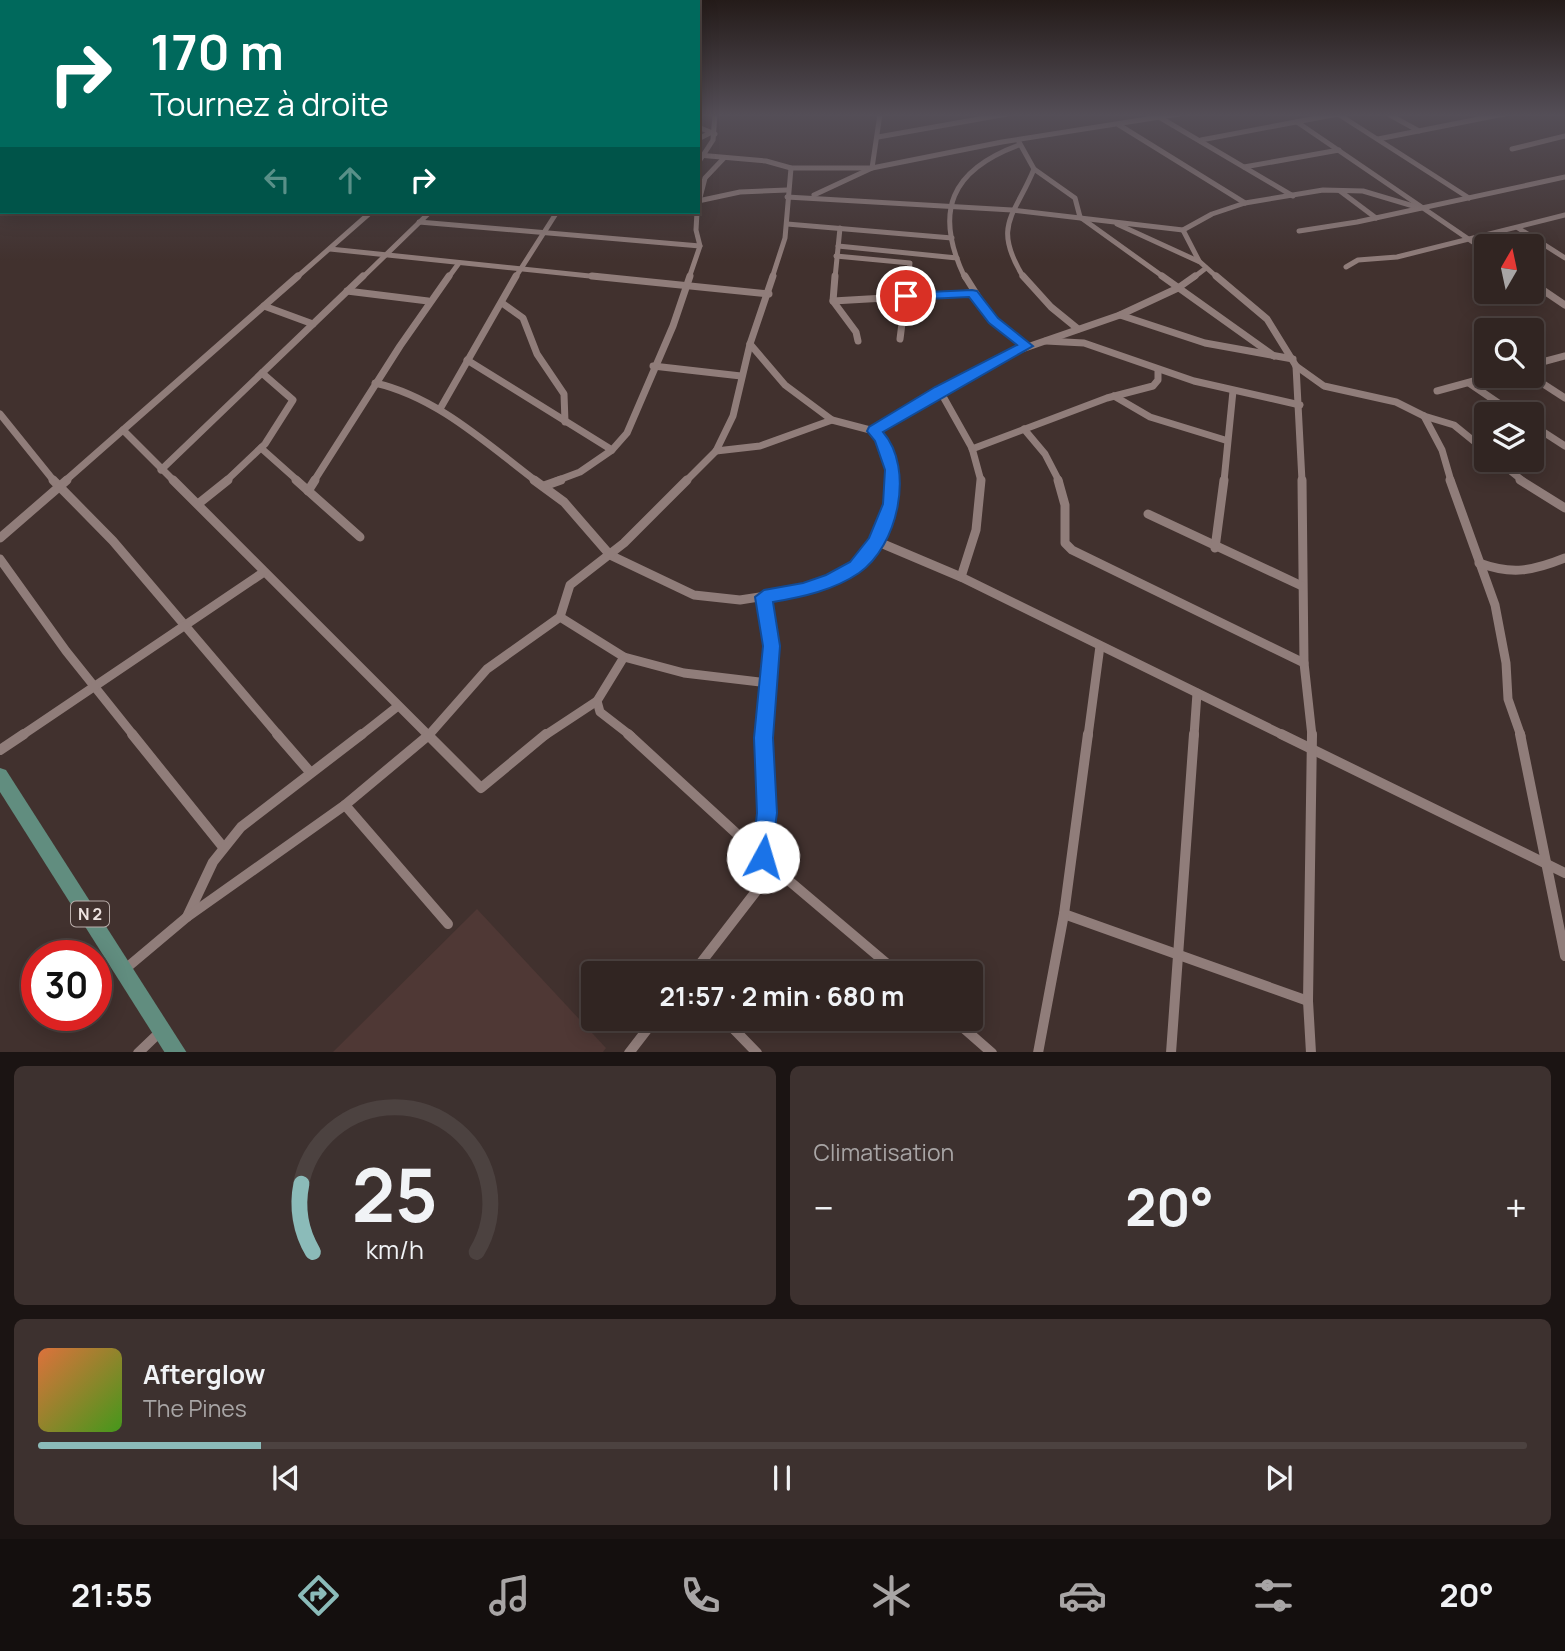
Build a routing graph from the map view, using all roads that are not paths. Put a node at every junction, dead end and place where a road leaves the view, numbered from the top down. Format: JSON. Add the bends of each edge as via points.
{"nodes":[{"id":1,"x":718,"y":163,"type":"edge"},
{"id":2,"x":773,"y":163,"type":"edge"},
{"id":3,"x":873,"y":163,"type":"edge"},
{"id":4,"x":900,"y":163,"type":"edge"},
{"id":5,"x":982,"y":163,"type":"edge"},
{"id":6,"x":1031,"y":163,"type":"edge"},
{"id":7,"x":1178,"y":163,"type":"edge"},
{"id":8,"x":1237,"y":163,"type":"edge"},
{"id":9,"x":1266,"y":163,"type":"edge"},
{"id":10,"x":1357,"y":163,"type":"edge"},
{"id":11,"x":1415,"y":163,"type":"edge"},
{"id":12,"x":1244,"y":167,"type":"junction"},
{"id":13,"x":791,"y":168,"type":"junction"},
{"id":14,"x":872,"y":168,"type":"junction"},
{"id":15,"x":1034,"y":169,"type":"junction"},
{"id":16,"x":1565,"y":177,"type":"edge"},
{"id":17,"x":1340,"y":191,"type":"junction"},
{"id":18,"x":700,"y":192,"type":"edge"},
{"id":19,"x":787,"y":193,"type":"junction"},
{"id":20,"x":1293,"y":196,"type":"junction"},
{"id":21,"x":810,"y":197,"type":"junction"},
{"id":22,"x":1469,"y":198,"type":"junction"},
{"id":23,"x":700,"y":202,"type":"edge"},
{"id":24,"x":1245,"y":203,"type":"junction"},
{"id":25,"x":953,"y":208,"type":"junction"},
{"id":26,"x":1420,"y":208,"type":"junction"},
{"id":27,"x":1012,"y":210,"type":"junction"},
{"id":28,"x":369,"y":214,"type":"edge"},
{"id":29,"x":428,"y":214,"type":"edge"},
{"id":30,"x":556,"y":214,"type":"edge"},
{"id":31,"x":697,"y":214,"type":"edge"},
{"id":32,"x":1565,"y":215,"type":"edge"},
{"id":33,"x":1080,"y":217,"type":"junction"},
{"id":34,"x":1376,"y":218,"type":"junction"},
{"id":35,"x":419,"y":222,"type":"junction"},
{"id":36,"x":787,"y":224,"type":"junction"},
{"id":37,"x":1116,"y":224,"type":"junction"},
{"id":38,"x":840,"y":228,"type":"junction"},
{"id":39,"x":1518,"y":228,"type":"junction"},
{"id":40,"x":1183,"y":230,"type":"junction"},
{"id":41,"x":1299,"y":231,"type":"dead end"},
{"id":42,"x":542,"y":234,"type":"junction"},
{"id":43,"x":952,"y":238,"type":"junction"},
{"id":44,"x":1467,"y":239,"type":"junction"},
{"id":45,"x":1474,"y":243,"type":"edge"},
{"id":46,"x":700,"y":246,"type":"junction"},
{"id":47,"x":838,"y":246,"type":"junction"},
{"id":48,"x":330,"y":249,"type":"junction"},
{"id":49,"x":385,"y":255,"type":"junction"},
{"id":50,"x":836,"y":256,"type":"junction"},
{"id":51,"x":957,"y":258,"type":"junction"},
{"id":52,"x":1565,"y":258,"type":"edge"},
{"id":53,"x":459,"y":262,"type":"junction"},
{"id":54,"x":1200,"y":262,"type":"junction"},
{"id":55,"x":1346,"y":267,"type":"dead end"},
{"id":56,"x":520,"y":268,"type":"junction"},
{"id":57,"x":1206,"y":268,"type":"junction"},
{"id":58,"x":685,"y":285,"type":"junction"},
{"id":59,"x":1178,"y":288,"type":"junction"},
{"id":60,"x":347,"y":291,"type":"junction"},
{"id":61,"x":1544,"y":291,"type":"edge"},
{"id":62,"x":972,"y":293,"type":"junction"},
{"id":63,"x":769,"y":294,"type":"junction"},
{"id":64,"x":906,"y":296,"type":"junction"},
{"id":65,"x":428,"y":301,"type":"junction"},
{"id":66,"x":833,"y":301,"type":"junction"},
{"id":67,"x":502,"y":303,"type":"junction"},
{"id":68,"x":1565,"y":305,"type":"edge"},
{"id":69,"x":264,"y":306,"type":"junction"},
{"id":70,"x":1120,"y":315,"type":"junction"},
{"id":71,"x":313,"y":324,"type":"junction"},
{"id":72,"x":1078,"y":329,"type":"junction"},
{"id":73,"x":900,"y":339,"type":"dead end"},
{"id":74,"x":1043,"y":340,"type":"junction"},
{"id":75,"x":858,"y":341,"type":"dead end"},
{"id":76,"x":750,"y":344,"type":"junction"},
{"id":77,"x":1026,"y":346,"type":"junction"},
{"id":78,"x":1274,"y":356,"type":"junction"},
{"id":79,"x":1565,"y":356,"type":"edge"},
{"id":80,"x":467,"y":360,"type":"junction"},
{"id":81,"x":1295,"y":362,"type":"junction"},
{"id":82,"x":1544,"y":362,"type":"edge"},
{"id":83,"x":653,"y":366,"type":"junction"},
{"id":84,"x":1158,"y":370,"type":"junction"},
{"id":85,"x":262,"y":373,"type":"junction"},
{"id":86,"x":741,"y":376,"type":"junction"},
{"id":87,"x":1474,"y":381,"type":"edge"},
{"id":88,"x":375,"y":383,"type":"junction"},
{"id":89,"x":1469,"y":383,"type":"junction"},
{"id":90,"x":1544,"y":384,"type":"edge"},
{"id":91,"x":940,"y":391,"type":"junction"},
{"id":92,"x":1233,"y":391,"type":"junction"},
{"id":93,"x":1437,"y":391,"type":"dead end"},
{"id":94,"x":1114,"y":396,"type":"junction"},
{"id":95,"x":1565,"y":398,"type":"edge"},
{"id":96,"x":1497,"y":402,"type":"edge"},
{"id":97,"x":1300,"y":405,"type":"junction"},
{"id":98,"x":440,"y":409,"type":"junction"},
{"id":99,"x":1424,"y":416,"type":"junction"},
{"id":100,"x":832,"y":420,"type":"junction"},
{"id":101,"x":2,"y":421,"type":"edge"},
{"id":102,"x":565,"y":422,"type":"junction"},
{"id":103,"x":1024,"y":429,"type":"junction"},
{"id":104,"x":123,"y":430,"type":"junction"},
{"id":105,"x":874,"y":431,"type":"junction"},
{"id":106,"x":1544,"y":432,"type":"edge"},
{"id":107,"x":1226,"y":440,"type":"junction"},
{"id":108,"x":1474,"y":441,"type":"edge"},
{"id":109,"x":1565,"y":446,"type":"edge"},
{"id":110,"x":261,"y":448,"type":"junction"},
{"id":111,"x":972,"y":449,"type":"junction"},
{"id":112,"x":612,"y":450,"type":"junction"},
{"id":113,"x":716,"y":451,"type":"junction"},
{"id":114,"x":161,"y":470,"type":"junction"},
{"id":115,"x":1511,"y":472,"type":"edge"},
{"id":116,"x":544,"y":486,"type":"junction"},
{"id":117,"x":59,"y":487,"type":"junction"},
{"id":118,"x":308,"y":491,"type":"junction"},
{"id":119,"x":198,"y":504,"type":"junction"},
{"id":120,"x":1565,"y":508,"type":"edge"},
{"id":121,"x":1148,"y":514,"type":"dead end"},
{"id":122,"x":360,"y":537,"type":"dead end"},
{"id":123,"x":0,"y":538,"type":"edge"},
{"id":124,"x":876,"y":541,"type":"junction"},
{"id":125,"x":1215,"y":548,"type":"junction"},
{"id":126,"x":610,"y":555,"type":"junction"},
{"id":127,"x":1565,"y":558,"type":"edge"},
{"id":128,"x":0,"y":559,"type":"edge"},
{"id":129,"x":1479,"y":563,"type":"junction"},
{"id":130,"x":264,"y":572,"type":"junction"},
{"id":131,"x":961,"y":577,"type":"junction"},
{"id":132,"x":1302,"y":586,"type":"junction"},
{"id":133,"x":764,"y":597,"type":"junction"},
{"id":134,"x":560,"y":617,"type":"junction"},
{"id":135,"x":183,"y":624,"type":"junction"},
{"id":136,"x":1100,"y":646,"type":"junction"},
{"id":137,"x":624,"y":657,"type":"junction"},
{"id":138,"x":1304,"y":663,"type":"junction"},
{"id":139,"x":769,"y":683,"type":"junction"},
{"id":140,"x":93,"y":684,"type":"junction"},
{"id":141,"x":1197,"y":693,"type":"junction"},
{"id":142,"x":597,"y":701,"type":"junction"},
{"id":143,"x":398,"y":706,"type":"junction"},
{"id":144,"x":427,"y":737,"type":"junction"},
{"id":145,"x":0,"y":750,"type":"edge"},
{"id":146,"x":1314,"y":753,"type":"junction"},
{"id":147,"x":310,"y":772,"type":"junction"},
{"id":148,"x":0,"y":776,"type":"edge"},
{"id":149,"x":345,"y":805,"type":"junction"},
{"id":150,"x":223,"y":847,"type":"junction"},
{"id":151,"x":763,"y":857,"type":"junction"},
{"id":152,"x":1544,"y":863,"type":"junction"},
{"id":153,"x":774,"y":868,"type":"junction"},
{"id":154,"x":1565,"y":873,"type":"edge"},
{"id":155,"x":1064,"y":914,"type":"junction"},
{"id":156,"x":187,"y":917,"type":"junction"},
{"id":157,"x":447,"y":924,"type":"dead end"},
{"id":158,"x":1177,"y":954,"type":"junction"},
{"id":159,"x":1565,"y":956,"type":"edge"},
{"id":160,"x":701,"y":961,"type":"edge"},
{"id":161,"x":884,"y":961,"type":"edge"},
{"id":162,"x":124,"y":970,"type":"junction"},
{"id":163,"x":1308,"y":1001,"type":"junction"},
{"id":164,"x":163,"y":1030,"type":"junction"},
{"id":165,"x":646,"y":1031,"type":"edge"},
{"id":166,"x":736,"y":1031,"type":"edge"},
{"id":167,"x":967,"y":1031,"type":"edge"},
{"id":168,"x":138,"y":1052,"type":"edge"},
{"id":169,"x":177,"y":1052,"type":"edge"},
{"id":170,"x":629,"y":1052,"type":"edge"},
{"id":171,"x":757,"y":1052,"type":"edge"},
{"id":172,"x":992,"y":1052,"type":"edge"},
{"id":173,"x":1038,"y":1052,"type":"edge"},
{"id":174,"x":1171,"y":1052,"type":"edge"},
{"id":175,"x":1311,"y":1052,"type":"edge"}],
"edges":[{"from":1,"to":18,"type":"street","via":[[701,181]]},
{"from":2,"to":13,"type":"street"},
{"from":3,"to":14,"type":"street"},
{"from":4,"to":14,"type":"street"},
{"from":5,"to":25,"type":"street","via":[[970,171],[955,194]]},
{"from":6,"to":15,"type":"street"},
{"from":7,"to":24,"type":"street"},
{"from":8,"to":12,"type":"street"},
{"from":9,"to":12,"type":"street"},
{"from":10,"to":26,"type":"street"},
{"from":11,"to":22,"type":"street"},
{"from":12,"to":20,"type":"street"},
{"from":13,"to":14,"type":"street"},
{"from":13,"to":19,"type":"street"},
{"from":14,"to":21,"type":"street"},
{"from":15,"to":27,"type":"street"},
{"from":15,"to":33,"type":"street","via":[[1074,198]]},
{"from":16,"to":22,"type":"street"},
{"from":17,"to":20,"type":"street"},
{"from":17,"to":26,"type":"street","via":[[1363,191]]},
{"from":17,"to":34,"type":"street"},
{"from":19,"to":21,"type":"street"},
{"from":19,"to":23,"type":"street","via":[[740,192]]},
{"from":19,"to":36,"type":"street"},
{"from":20,"to":24,"type":"street"},
{"from":21,"to":25,"type":"street"},
{"from":22,"to":26,"type":"street"},
{"from":24,"to":40,"type":"street"},
{"from":25,"to":27,"type":"street"},
{"from":25,"to":43,"type":"street"},
{"from":26,"to":34,"type":"street"},
{"from":26,"to":44,"type":"street"},
{"from":27,"to":33,"type":"street"},
{"from":27,"to":72,"type":"street","via":[[1007,238],[1017,265],[1037,293]]},
{"from":28,"to":48,"type":"street"},
{"from":29,"to":35,"type":"street"},
{"from":30,"to":42,"type":"street"},
{"from":31,"to":46,"type":"street"},
{"from":32,"to":39,"type":"street"},
{"from":33,"to":37,"type":"street"},
{"from":33,"to":59,"type":"street"},
{"from":34,"to":41,"type":"street"},
{"from":35,"to":42,"type":"street"},
{"from":35,"to":49,"type":"street"},
{"from":36,"to":38,"type":"street"},
{"from":36,"to":63,"type":"street"},
{"from":37,"to":40,"type":"street"},
{"from":37,"to":54,"type":"street"},
{"from":38,"to":43,"type":"street"},
{"from":38,"to":47,"type":"street"},
{"from":39,"to":44,"type":"street"},
{"from":39,"to":52,"type":"street"},
{"from":40,"to":54,"type":"street"},
{"from":42,"to":46,"type":"street"},
{"from":42,"to":56,"type":"street"},
{"from":43,"to":51,"type":"street"},
{"from":44,"to":45,"type":"street"},
{"from":44,"to":55,"type":"street","via":[[1399,257],[1358,260]]},
{"from":46,"to":58,"type":"street"},
{"from":47,"to":50,"type":"street"},
{"from":47,"to":51,"type":"street"},
{"from":48,"to":49,"type":"street"},
{"from":48,"to":69,"type":"street"},
{"from":49,"to":53,"type":"street"},
{"from":49,"to":60,"type":"street"},
{"from":50,"to":64,"type":"street","via":[[910,263]]},
{"from":50,"to":66,"type":"street"},
{"from":51,"to":62,"type":"street"},
{"from":53,"to":56,"type":"street"},
{"from":53,"to":65,"type":"street"},
{"from":54,"to":57,"type":"street"},
{"from":56,"to":58,"type":"street"},
{"from":56,"to":67,"type":"street"},
{"from":57,"to":59,"type":"street"},
{"from":57,"to":81,"type":"street","via":[[1267,319]]},
{"from":58,"to":63,"type":"street"},
{"from":58,"to":83,"type":"street","via":[[673,326]]},
{"from":59,"to":70,"type":"street"},
{"from":59,"to":78,"type":"street"},
{"from":60,"to":65,"type":"street"},
{"from":60,"to":71,"type":"street"},
{"from":61,"to":68,"type":"street"},
{"from":62,"to":64,"type":"street"},
{"from":62,"to":77,"type":"street","via":[[993,321]]},
{"from":63,"to":76,"type":"street"},
{"from":64,"to":66,"type":"street"},
{"from":64,"to":73,"type":"street"},
{"from":65,"to":88,"type":"street"},
{"from":66,"to":75,"type":"street"},
{"from":67,"to":80,"type":"street"},
{"from":67,"to":102,"type":"street","via":[[523,318],[537,354],[564,394]]},
{"from":69,"to":71,"type":"street"},
{"from":69,"to":104,"type":"street"},
{"from":70,"to":72,"type":"street"},
{"from":70,"to":78,"type":"street","via":[[1208,345]]},
{"from":71,"to":85,"type":"street"},
{"from":72,"to":74,"type":"street"},
{"from":74,"to":77,"type":"street"},
{"from":74,"to":84,"type":"street","via":[[1084,343]]},
{"from":76,"to":86,"type":"street"},
{"from":76,"to":100,"type":"street","via":[[785,385]]},
{"from":77,"to":91,"type":"street"},
{"from":78,"to":81,"type":"street"},
{"from":79,"to":82,"type":"street"},
{"from":80,"to":98,"type":"street"},
{"from":80,"to":102,"type":"street"},
{"from":81,"to":97,"type":"street"},
{"from":81,"to":99,"type":"street","via":[[1324,387],[1396,401]]},
{"from":83,"to":86,"type":"street"},
{"from":83,"to":112,"type":"street","via":[[627,433]]},
{"from":84,"to":92,"type":"street"},
{"from":84,"to":94,"type":"street","via":[[1153,386]]},
{"from":85,"to":110,"type":"street","via":[[293,400]]},
{"from":85,"to":114,"type":"street"},
{"from":86,"to":113,"type":"street","via":[[733,416]]},
{"from":87,"to":89,"type":"street"},
{"from":88,"to":98,"type":"street"},
{"from":88,"to":118,"type":"street"},
{"from":89,"to":93,"type":"street","via":[[1454,383]]},
{"from":89,"to":96,"type":"street"},
{"from":90,"to":95,"type":"street"},
{"from":91,"to":105,"type":"street"},
{"from":91,"to":111,"type":"street"},
{"from":92,"to":97,"type":"street"},
{"from":92,"to":107,"type":"street"},
{"from":94,"to":103,"type":"street"},
{"from":94,"to":107,"type":"street","via":[[1148,416]]},
{"from":97,"to":132,"type":"street"},
{"from":98,"to":116,"type":"street"},
{"from":99,"to":108,"type":"street","via":[[1454,425]]},
{"from":99,"to":129,"type":"street","via":[[1442,450]]},
{"from":100,"to":105,"type":"street"},
{"from":100,"to":113,"type":"street","via":[[760,446]]},
{"from":101,"to":117,"type":"street"},
{"from":102,"to":112,"type":"street"},
{"from":103,"to":111,"type":"street"},
{"from":103,"to":138,"type":"street","via":[[1053,467],[1065,506],[1065,543],[1072,550]]},
{"from":104,"to":114,"type":"street"},
{"from":104,"to":117,"type":"street"},
{"from":105,"to":124,"type":"street","via":[[892,470],[890,504]]},
{"from":106,"to":109,"type":"street"},
{"from":107,"to":125,"type":"street"},
{"from":110,"to":118,"type":"street"},
{"from":110,"to":119,"type":"street"},
{"from":111,"to":131,"type":"street","via":[[981,490],[980,510]]},
{"from":112,"to":116,"type":"street","via":[[580,472]]},
{"from":113,"to":126,"type":"street"},
{"from":114,"to":119,"type":"street"},
{"from":115,"to":120,"type":"street"},
{"from":116,"to":126,"type":"street"},
{"from":117,"to":123,"type":"street"},
{"from":117,"to":135,"type":"street","via":[[100,527]]},
{"from":118,"to":122,"type":"street"},
{"from":119,"to":130,"type":"street"},
{"from":121,"to":125,"type":"street"},
{"from":124,"to":131,"type":"street"},
{"from":124,"to":133,"type":"street","via":[[855,567],[831,580]]},
{"from":125,"to":132,"type":"street"},
{"from":126,"to":133,"type":"street","via":[[694,595]]},
{"from":126,"to":134,"type":"street","via":[[570,584]]},
{"from":127,"to":129,"type":"street","via":[[1520,574]]},
{"from":128,"to":140,"type":"street"},
{"from":129,"to":152,"type":"street","via":[[1495,605],[1508,699],[1526,751]]},
{"from":130,"to":135,"type":"street"},
{"from":130,"to":143,"type":"street"},
{"from":131,"to":136,"type":"street"},
{"from":132,"to":138,"type":"street"},
{"from":133,"to":139,"type":"street","via":[[771,628]]},
{"from":134,"to":137,"type":"street"},
{"from":134,"to":144,"type":"street","via":[[487,669]]},
{"from":135,"to":140,"type":"street"},
{"from":135,"to":147,"type":"street"},
{"from":136,"to":141,"type":"street"},
{"from":136,"to":155,"type":"street"},
{"from":137,"to":139,"type":"street","via":[[684,673]]},
{"from":137,"to":142,"type":"street"},
{"from":138,"to":146,"type":"street"},
{"from":139,"to":151,"type":"street","via":[[763,738],[767,813]]},
{"from":140,"to":145,"type":"street"},
{"from":140,"to":150,"type":"street"},
{"from":141,"to":146,"type":"street"},
{"from":141,"to":158,"type":"street"},
{"from":142,"to":144,"type":"street","via":[[548,732],[486,786],[476,784]]},
{"from":142,"to":151,"type":"street","via":[[600,712],[648,748]]},
{"from":143,"to":144,"type":"street"},
{"from":143,"to":147,"type":"street"},
{"from":144,"to":149,"type":"street"},
{"from":146,"to":152,"type":"street"},
{"from":146,"to":163,"type":"street"},
{"from":147,"to":150,"type":"street"},
{"from":148,"to":162,"type":"main road","number":"N 2"},
{"from":149,"to":156,"type":"street"},
{"from":149,"to":157,"type":"street"},
{"from":150,"to":156,"type":"street"},
{"from":151,"to":153,"type":"street"},
{"from":152,"to":154,"type":"street"},
{"from":152,"to":159,"type":"street"},
{"from":153,"to":160,"type":"street"},
{"from":153,"to":161,"type":"street"},
{"from":155,"to":158,"type":"street"},
{"from":155,"to":173,"type":"street"},
{"from":156,"to":162,"type":"street"},
{"from":158,"to":163,"type":"street"},
{"from":158,"to":174,"type":"street"},
{"from":162,"to":164,"type":"main road","number":"N 2"},
{"from":163,"to":175,"type":"street"},
{"from":164,"to":168,"type":"street"},
{"from":164,"to":169,"type":"main road","number":"N 2"},
{"from":165,"to":170,"type":"street"},
{"from":166,"to":171,"type":"street"},
{"from":167,"to":172,"type":"street"}]}
